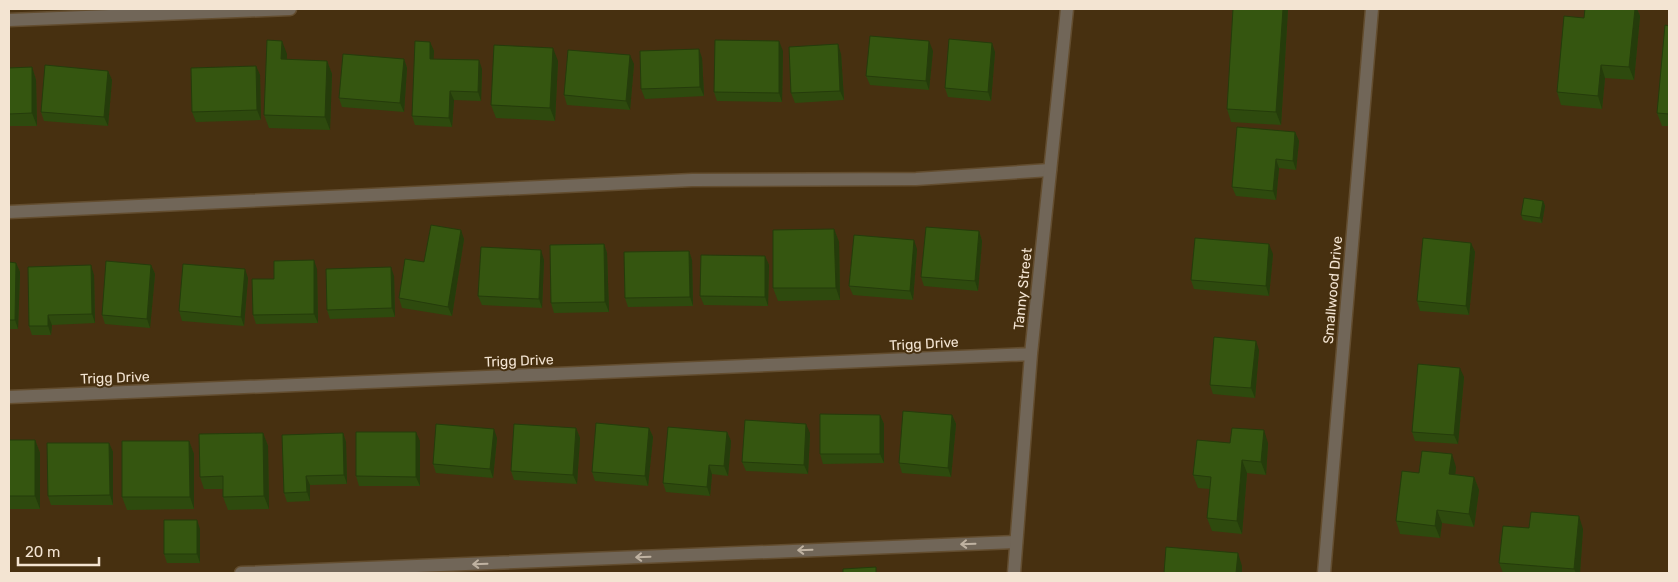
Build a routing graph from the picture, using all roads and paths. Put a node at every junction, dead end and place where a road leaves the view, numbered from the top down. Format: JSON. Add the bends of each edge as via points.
{"nodes":[{"id":1,"x":290,"y":9,"type":"edge"},
{"id":2,"x":1067,"y":9,"type":"edge"},
{"id":3,"x":1372,"y":9,"type":"edge"},
{"id":4,"x":9,"y":20,"type":"edge"},
{"id":5,"x":1050,"y":170,"type":"junction"},
{"id":6,"x":9,"y":212,"type":"edge"},
{"id":7,"x":1031,"y":354,"type":"junction"},
{"id":8,"x":9,"y":397,"type":"edge"},
{"id":9,"x":1016,"y":542,"type":"junction"},
{"id":10,"x":241,"y":573,"type":"edge"},
{"id":11,"x":1014,"y":573,"type":"edge"},
{"id":12,"x":1324,"y":573,"type":"edge"}],
"edges":[{"from":1,"to":4,"type":"street"},
{"from":2,"to":5,"type":"street","name":"Tanny Street"},
{"from":3,"to":12,"type":"street","name":"Smallwood Drive"},
{"from":5,"to":6,"type":"street","via":[[916,179],[692,180]]},
{"from":5,"to":7,"type":"street","name":"Tanny Street"},
{"from":7,"to":8,"type":"street","name":"Trigg Drive"},
{"from":7,"to":9,"type":"street","name":"Tanny Street"},
{"from":9,"to":10,"type":"street","one_way":true},
{"from":9,"to":11,"type":"street","name":"Tanny Street"}]}
